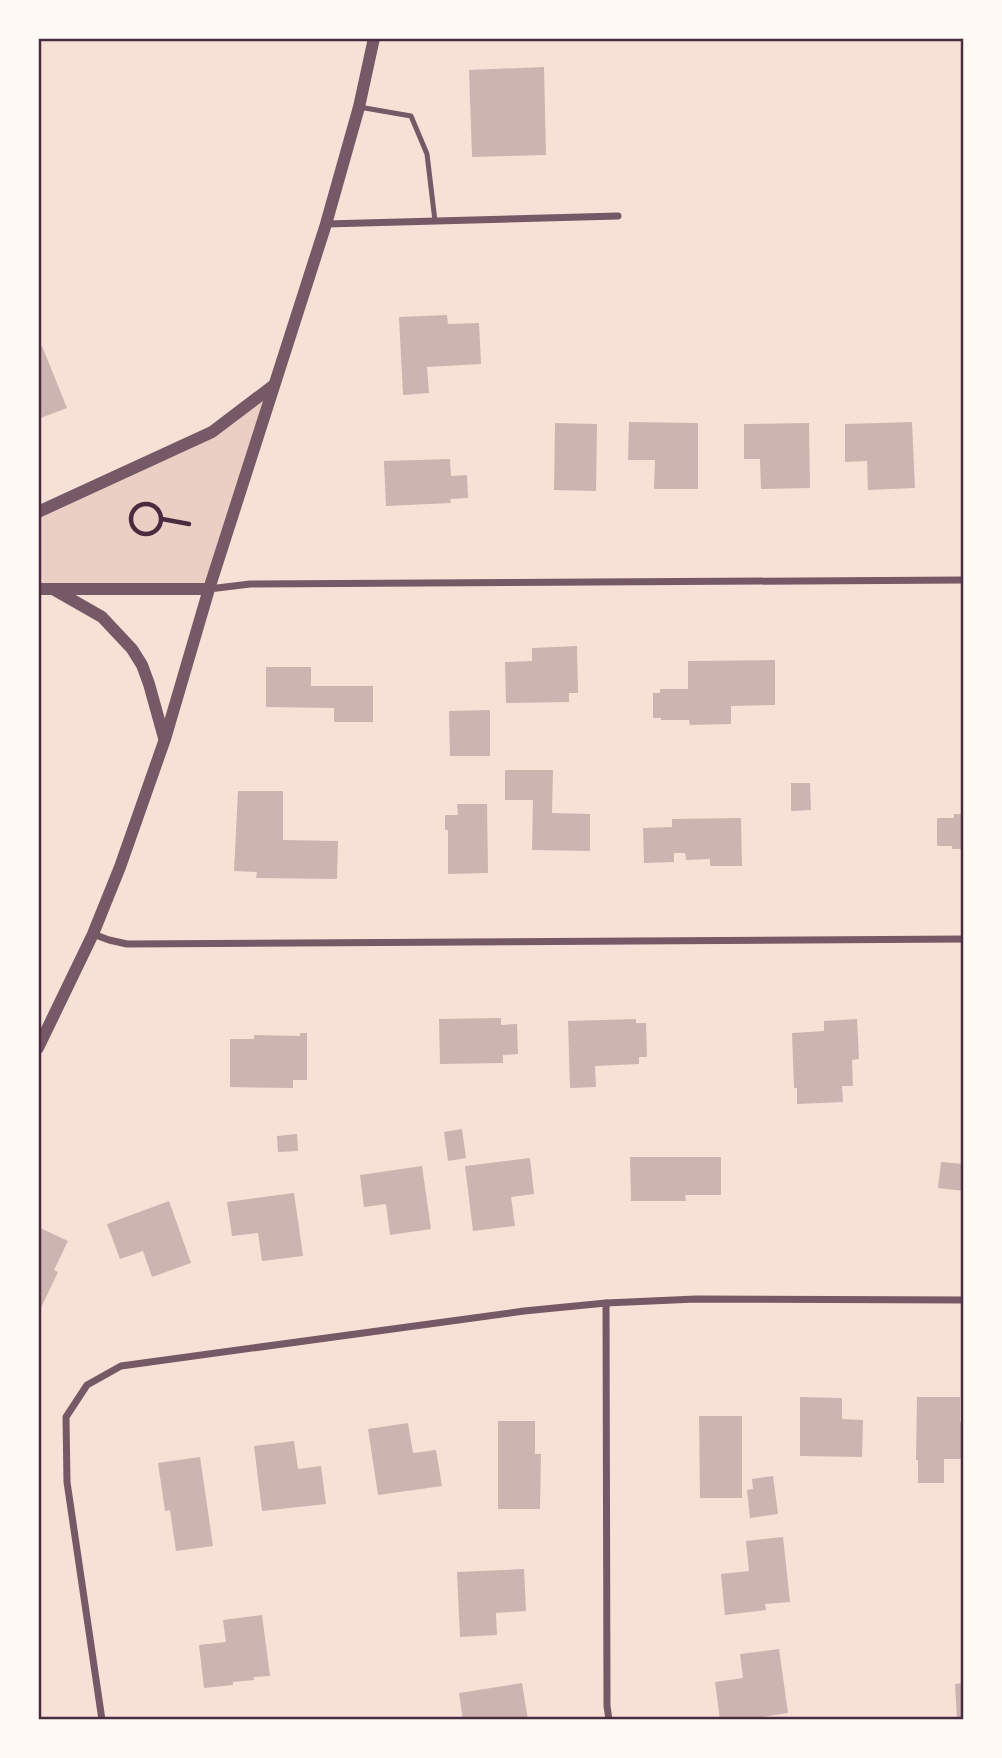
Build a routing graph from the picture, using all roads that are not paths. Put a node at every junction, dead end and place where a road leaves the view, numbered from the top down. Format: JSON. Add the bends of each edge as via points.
{"nodes":[{"id":1,"x":374,"y":38,"type":"edge"},
{"id":2,"x":359,"y":107,"type":"junction"},
{"id":3,"x":618,"y":216,"type":"dead end"},
{"id":4,"x":435,"y":221,"type":"junction"},
{"id":5,"x":326,"y":224,"type":"junction"},
{"id":6,"x":274,"y":385,"type":"junction"},
{"id":7,"x":38,"y":512,"type":"edge"},
{"id":8,"x":964,"y":580,"type":"edge"},
{"id":9,"x":38,"y":589,"type":"edge"},
{"id":10,"x":52,"y":589,"type":"junction"},
{"id":11,"x":209,"y":589,"type":"junction"},
{"id":12,"x":165,"y":739,"type":"junction"},
{"id":13,"x":93,"y":934,"type":"junction"},
{"id":14,"x":964,"y":939,"type":"edge"},
{"id":15,"x":38,"y":1048,"type":"edge"},
{"id":16,"x":964,"y":1300,"type":"edge"},
{"id":17,"x":606,"y":1303,"type":"junction"},
{"id":18,"x":102,"y":1720,"type":"edge"},
{"id":19,"x":609,"y":1720,"type":"edge"}],
"edges":[{"from":1,"to":2,"type":"street"},
{"from":2,"to":4,"type":"lane","via":[[411,116],[427,154]]},
{"from":2,"to":5,"type":"street"},
{"from":3,"to":4,"type":"street"},
{"from":4,"to":5,"type":"street"},
{"from":5,"to":6,"type":"street"},
{"from":6,"to":7,"type":"street","via":[[212,432]]},
{"from":6,"to":11,"type":"street"},
{"from":8,"to":11,"type":"street","via":[[250,584]]},
{"from":9,"to":10,"type":"street"},
{"from":10,"to":11,"type":"street"},
{"from":10,"to":12,"type":"street","via":[[102,617],[132,649],[149,684]]},
{"from":11,"to":12,"type":"street"},
{"from":12,"to":13,"type":"street"},
{"from":13,"to":14,"type":"street","via":[[127,944]]},
{"from":13,"to":15,"type":"street"},
{"from":16,"to":17,"type":"street","via":[[696,1298]]},
{"from":17,"to":18,"type":"street","via":[[121,1366],[87,1385],[66,1417],[67,1482]]},
{"from":17,"to":19,"type":"street"}]}
